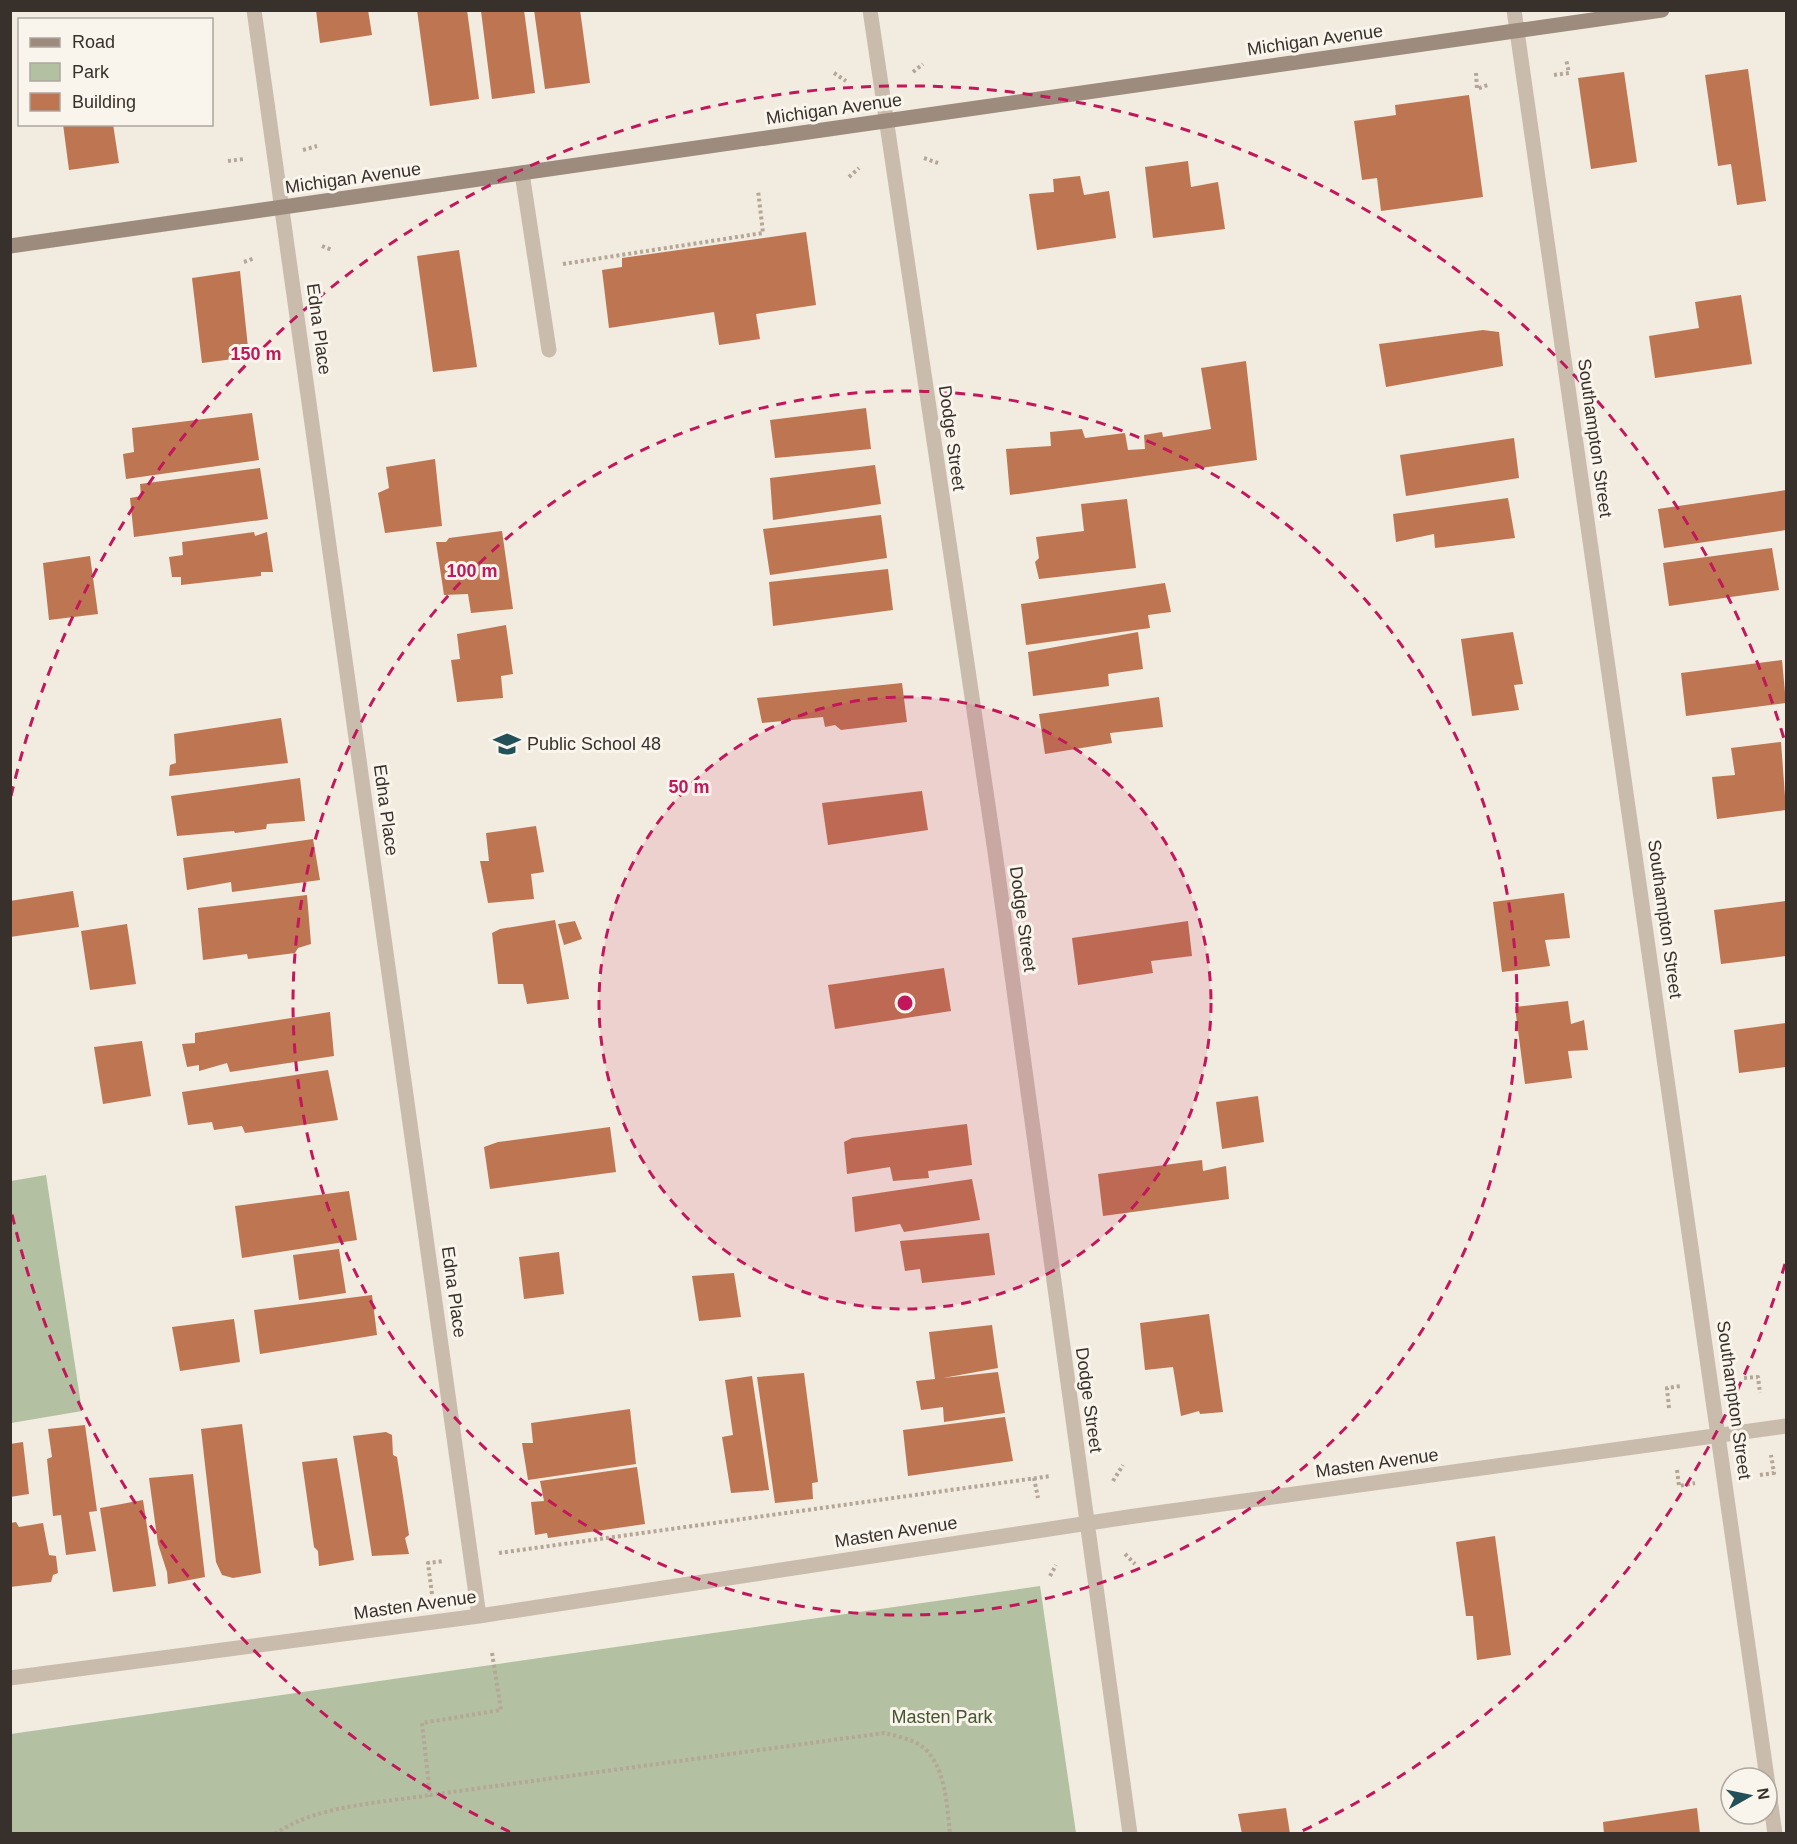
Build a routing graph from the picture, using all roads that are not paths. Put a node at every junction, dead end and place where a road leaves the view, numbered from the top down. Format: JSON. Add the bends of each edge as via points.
{"nodes":[{"id":1,"x":254,"y":10,"type":"edge"},
{"id":2,"x":870,"y":10,"type":"edge"},
{"id":3,"x":1514,"y":10,"type":"edge"},
{"id":4,"x":1662,"y":10,"type":"edge"},
{"id":5,"x":1516,"y":32,"type":"junction"},
{"id":6,"x":886,"y":121,"type":"junction"},
{"id":7,"x":522,"y":173,"type":"junction"},
{"id":8,"x":282,"y":207,"type":"junction"},
{"id":9,"x":10,"y":246,"type":"edge"},
{"id":10,"x":549,"y":350,"type":"dead end"},
{"id":11,"x":1786,"y":1426,"type":"edge"},
{"id":12,"x":1719,"y":1436,"type":"junction"},
{"id":13,"x":1086,"y":1523,"type":"junction"},
{"id":14,"x":479,"y":1616,"type":"junction"},
{"id":15,"x":10,"y":1678,"type":"edge"},
{"id":16,"x":1130,"y":1833,"type":"edge"},
{"id":17,"x":1775,"y":1833,"type":"edge"}],
"edges":[{"from":1,"to":8,"type":"street","name":"Edna Place"},
{"from":2,"to":6,"type":"street","name":"Dodge Street"},
{"from":3,"to":5,"type":"street","name":"Southampton Street"},
{"from":4,"to":5,"type":"street","name":"Michigan Avenue"},
{"from":5,"to":6,"type":"street","name":"Michigan Avenue"},
{"from":5,"to":12,"type":"street","name":"Southampton Street"},
{"from":6,"to":7,"type":"street","name":"Michigan Avenue"},
{"from":6,"to":13,"type":"street","name":"Dodge Street","via":[[993,840]]},
{"from":7,"to":8,"type":"street","name":"Michigan Avenue"},
{"from":7,"to":10,"type":"street"},
{"from":8,"to":9,"type":"street","name":"Michigan Avenue"},
{"from":8,"to":14,"type":"street","name":"Edna Place"},
{"from":11,"to":12,"type":"street","name":"Masten Avenue"},
{"from":12,"to":13,"type":"street","name":"Masten Avenue"},
{"from":12,"to":17,"type":"street","name":"Southampton Street"},
{"from":13,"to":14,"type":"street","name":"Masten Avenue"},
{"from":13,"to":16,"type":"street","name":"Dodge Street"},
{"from":14,"to":15,"type":"street","name":"Masten Avenue"}]}
